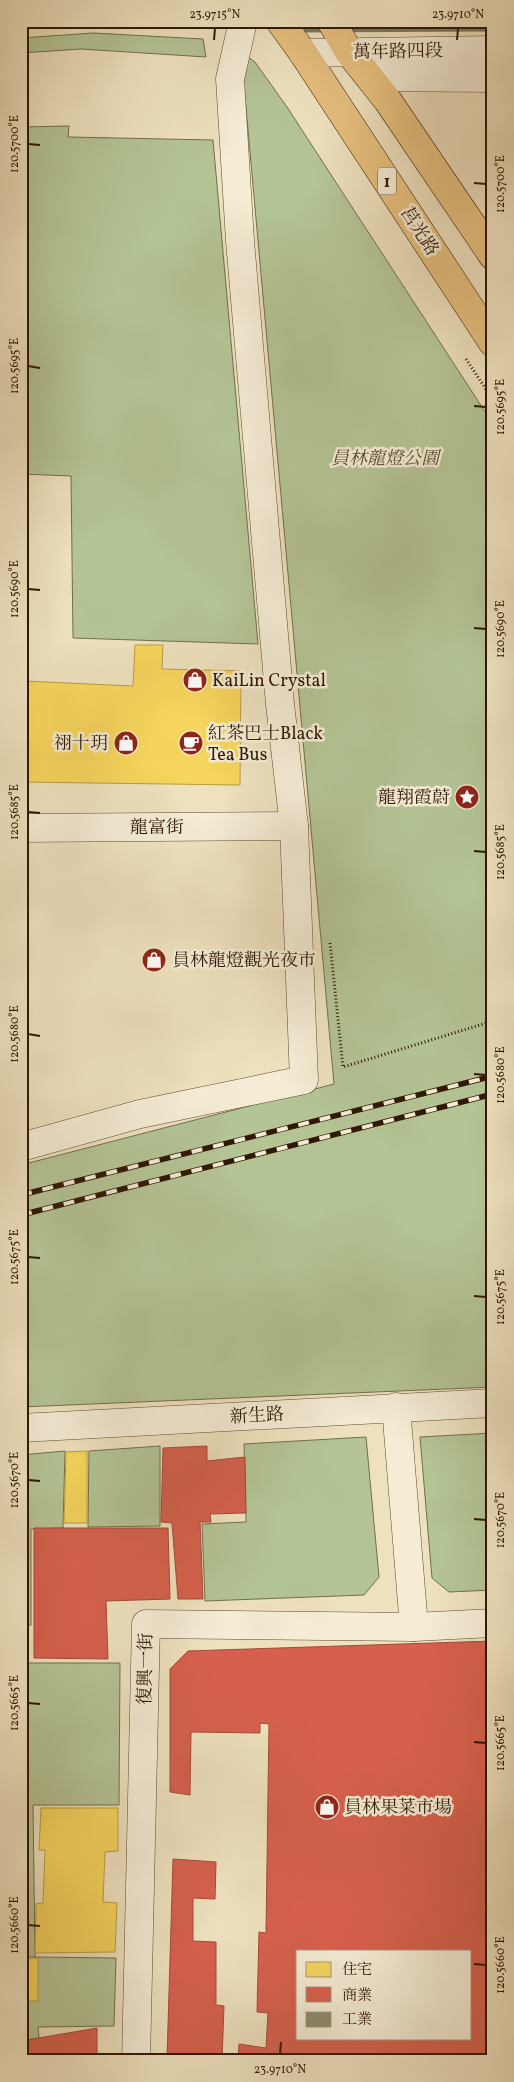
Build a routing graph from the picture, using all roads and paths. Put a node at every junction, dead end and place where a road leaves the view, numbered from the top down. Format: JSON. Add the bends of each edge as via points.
{"nodes":[{"id":1,"x":243,"y":21,"type":"edge"},
{"id":2,"x":280,"y":21,"type":"edge"},
{"id":3,"x":331,"y":21,"type":"edge"},
{"id":4,"x":493,"y":50,"type":"edge"},
{"id":5,"x":349,"y":52,"type":"junction"},
{"id":6,"x":303,"y":53,"type":"junction"},
{"id":7,"x":370,"y":77,"type":"junction"},
{"id":8,"x":493,"y":78,"type":"edge"},
{"id":9,"x":493,"y":256,"type":"edge"},
{"id":10,"x":493,"y":342,"type":"edge"},
{"id":11,"x":294,"y":826,"type":"junction"},
{"id":12,"x":21,"y":828,"type":"edge"},
{"id":13,"x":329,"y":940,"type":"dead end"},
{"id":14,"x":493,"y":1021,"type":"edge"},
{"id":15,"x":21,"y":1147,"type":"edge"},
{"id":16,"x":493,"y":1403,"type":"edge"},
{"id":17,"x":396,"y":1406,"type":"junction"},
{"id":18,"x":21,"y":1428,"type":"edge"},
{"id":19,"x":493,"y":1622,"type":"edge"},
{"id":20,"x":414,"y":1627,"type":"junction"},
{"id":21,"x":136,"y":2061,"type":"edge"}],
"edges":[{"from":1,"to":11,"type":"street","via":[[230,79],[239,222],[280,704]]},
{"from":2,"to":6,"type":"main road","name":"莒光路","number":"1"},
{"from":3,"to":5,"type":"main road"},
{"from":4,"to":5,"type":"street","name":"萬年路四段"},
{"from":5,"to":6,"type":"street","name":"萬年路四段"},
{"from":5,"to":7,"type":"main road"},
{"from":6,"to":10,"type":"main road","name":"莒光路","number":"1"},
{"from":7,"to":8,"type":"street"},
{"from":7,"to":9,"type":"main road"},
{"from":11,"to":12,"type":"street","name":"龍富街"},
{"from":11,"to":15,"type":"street","via":[[304,1080],[140,1114]]},
{"from":13,"to":14,"type":"path","via":[[343,1067]]},
{"from":16,"to":17,"type":"street","name":"新生路"},
{"from":17,"to":18,"type":"street","name":"新生路"},
{"from":17,"to":20,"type":"street"},
{"from":19,"to":20,"type":"street","name":"復興一街"},
{"from":20,"to":21,"type":"street","name":"復興一街","via":[[146,1624]]}]}
